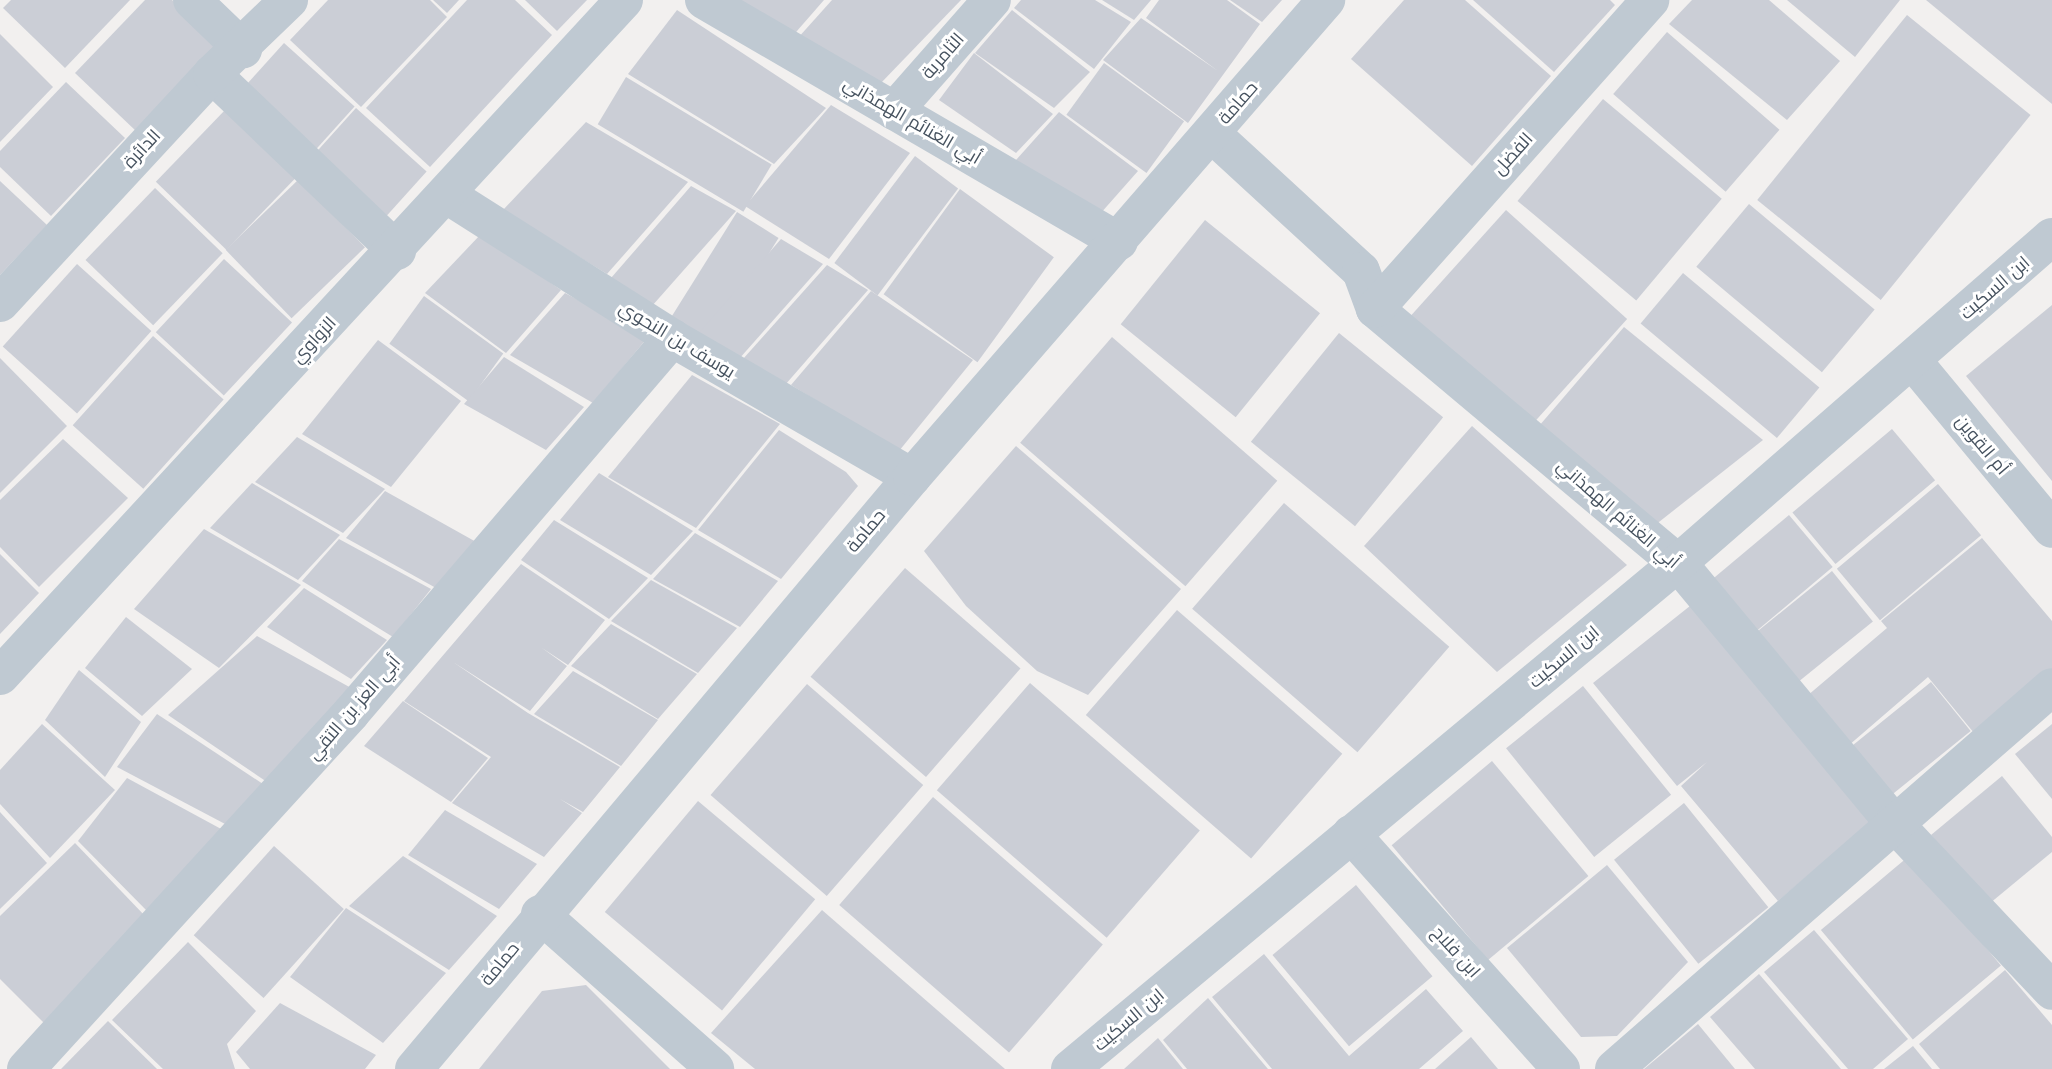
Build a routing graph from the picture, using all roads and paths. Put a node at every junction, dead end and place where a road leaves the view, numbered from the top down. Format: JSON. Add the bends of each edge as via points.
{"nodes":[{"id":1,"x":192,"y":0,"type":"edge"},
{"id":2,"x":289,"y":0,"type":"edge"},
{"id":3,"x":624,"y":0,"type":"edge"},
{"id":4,"x":704,"y":0,"type":"edge"},
{"id":5,"x":992,"y":0,"type":"edge"},
{"id":6,"x":1326,"y":0,"type":"edge"},
{"id":7,"x":1650,"y":0,"type":"edge"},
{"id":8,"x":243,"y":48,"type":"junction"},
{"id":9,"x":212,"y":74,"type":"junction"},
{"id":10,"x":894,"y":111,"type":"junction"},
{"id":11,"x":1212,"y":134,"type":"junction"},
{"id":12,"x":447,"y":195,"type":"junction"},
{"id":13,"x":2052,"y":237,"type":"edge"},
{"id":14,"x":1119,"y":242,"type":"junction"},
{"id":15,"x":397,"y":251,"type":"junction"},
{"id":16,"x":0,"y":303,"type":"edge"},
{"id":17,"x":1375,"y":309,"type":"junction"},
{"id":18,"x":672,"y":338,"type":"junction"},
{"id":19,"x":1912,"y":360,"type":"junction"},
{"id":20,"x":912,"y":477,"type":"junction"},
{"id":21,"x":2052,"y":529,"type":"edge"},
{"id":22,"x":1678,"y":563,"type":"junction"},
{"id":23,"x":0,"y":676,"type":"edge"},
{"id":24,"x":2052,"y":687,"type":"edge"},
{"id":25,"x":1893,"y":821,"type":"junction"},
{"id":26,"x":1351,"y":834,"type":"junction"},
{"id":27,"x":540,"y":914,"type":"junction"},
{"id":28,"x":2052,"y":991,"type":"edge"},
{"id":29,"x":26,"y":1069,"type":"edge"},
{"id":30,"x":414,"y":1069,"type":"edge"},
{"id":31,"x":715,"y":1069,"type":"edge"},
{"id":32,"x":1070,"y":1069,"type":"edge"},
{"id":33,"x":1560,"y":1069,"type":"edge"},
{"id":34,"x":1614,"y":1069,"type":"edge"}],
"edges":[{"from":1,"to":8,"type":"street"},
{"from":2,"to":8,"type":"street","name":"الدائرة"},
{"from":3,"to":12,"type":"street","name":"الزواوي"},
{"from":4,"to":10,"type":"street","name":"أبي الغنائم الهمذاني"},
{"from":5,"to":10,"type":"street","name":"الثامرية"},
{"from":6,"to":11,"type":"street","name":"حمامة"},
{"from":7,"to":17,"type":"street","name":"الفضل"},
{"from":8,"to":9,"type":"street","name":"الدائرة"},
{"from":9,"to":15,"type":"street"},
{"from":9,"to":16,"type":"street","name":"الدائرة"},
{"from":10,"to":14,"type":"street","name":"أبي الغنائم الهمذاني"},
{"from":11,"to":14,"type":"street","name":"حمامة"},
{"from":11,"to":17,"type":"street","name":"أبي الغنائم الهمذاني","via":[[1361,271]]},
{"from":12,"to":15,"type":"street","name":"الزواوي"},
{"from":12,"to":18,"type":"street","name":"يوسف بن النحوي"},
{"from":13,"to":19,"type":"street","name":"ابن السكيت"},
{"from":14,"to":20,"type":"street","name":"حمامة"},
{"from":15,"to":23,"type":"street","name":"الزواوي"},
{"from":17,"to":22,"type":"street","name":"أبي الغنائم الهمذاني"},
{"from":18,"to":20,"type":"street","name":"يوسف بن النحوي"},
{"from":18,"to":29,"type":"street","name":"أبي العز بن التقي","via":[[351,713]]},
{"from":19,"to":21,"type":"street","name":"أم القوين"},
{"from":19,"to":22,"type":"street","name":"ابن السكيت"},
{"from":20,"to":27,"type":"street","name":"حمامة"},
{"from":22,"to":25,"type":"street","name":"أبي الغنائم الهمذاني"},
{"from":22,"to":26,"type":"street","name":"ابن السكيت"},
{"from":24,"to":25,"type":"street"},
{"from":25,"to":28,"type":"street","name":"أبي الغنائم الهمذاني"},
{"from":25,"to":34,"type":"street"},
{"from":26,"to":32,"type":"street","name":"ابن السكيت"},
{"from":26,"to":33,"type":"street","name":"ابن فلاح"},
{"from":27,"to":30,"type":"street","name":"حمامة"},
{"from":27,"to":31,"type":"street"}]}
